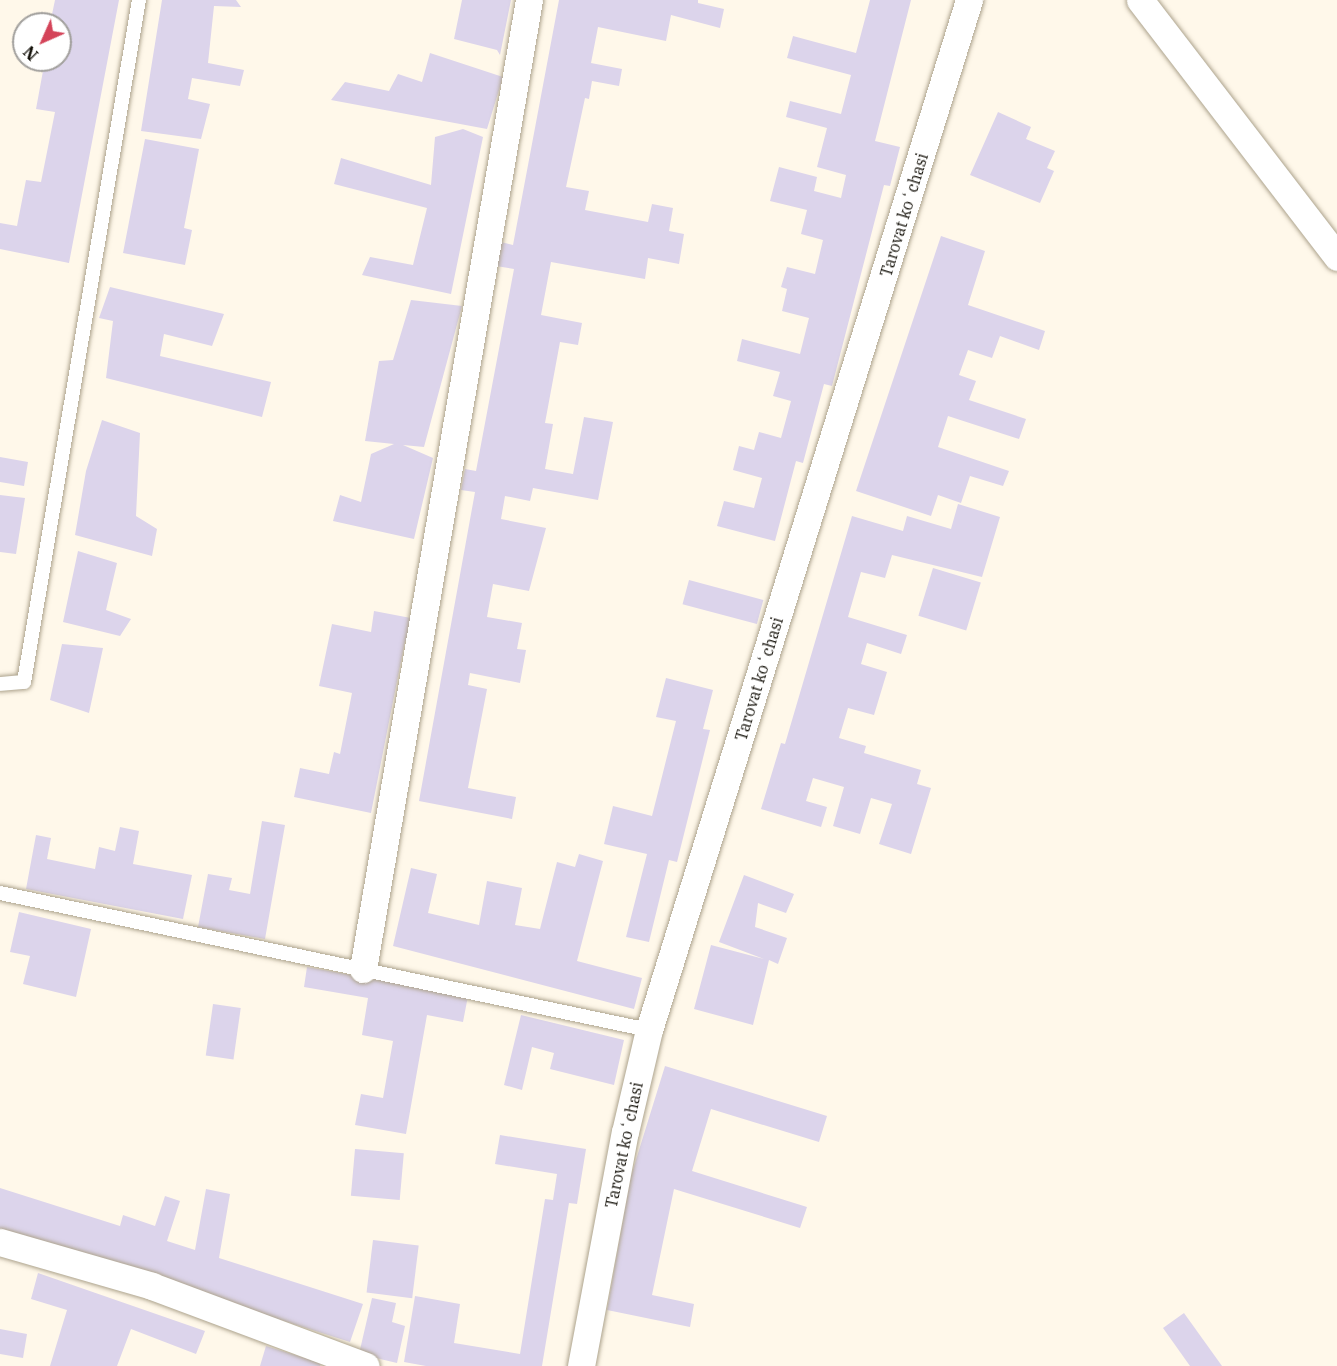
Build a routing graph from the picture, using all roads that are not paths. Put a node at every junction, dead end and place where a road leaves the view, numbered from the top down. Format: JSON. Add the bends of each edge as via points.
{"nodes":[{"id":1,"x":140,"y":0,"type":"edge"},
{"id":2,"x":529,"y":0,"type":"edge"},
{"id":3,"x":969,"y":0,"type":"edge"},
{"id":4,"x":1140,"y":0,"type":"edge"},
{"id":5,"x":1337,"y":257,"type":"edge"},
{"id":6,"x":0,"y":684,"type":"edge"},
{"id":7,"x":0,"y":893,"type":"edge"},
{"id":8,"x":363,"y":969,"type":"junction"},
{"id":9,"x":649,"y":1030,"type":"junction"},
{"id":10,"x":0,"y":1242,"type":"edge"},
{"id":11,"x":366,"y":1366,"type":"edge"},
{"id":12,"x":581,"y":1366,"type":"edge"}],
"edges":[{"from":1,"to":6,"type":"lane","via":[[24,682]]},
{"from":2,"to":8,"type":"street"},
{"from":3,"to":9,"type":"street","name":"Tarovat koʻchasi"},
{"from":4,"to":5,"type":"street"},
{"from":7,"to":8,"type":"lane"},
{"from":8,"to":9,"type":"lane"},
{"from":9,"to":12,"type":"street","name":"Tarovat koʻchasi","via":[[625,1132]]},
{"from":10,"to":11,"type":"street","via":[[152,1286]]}]}
